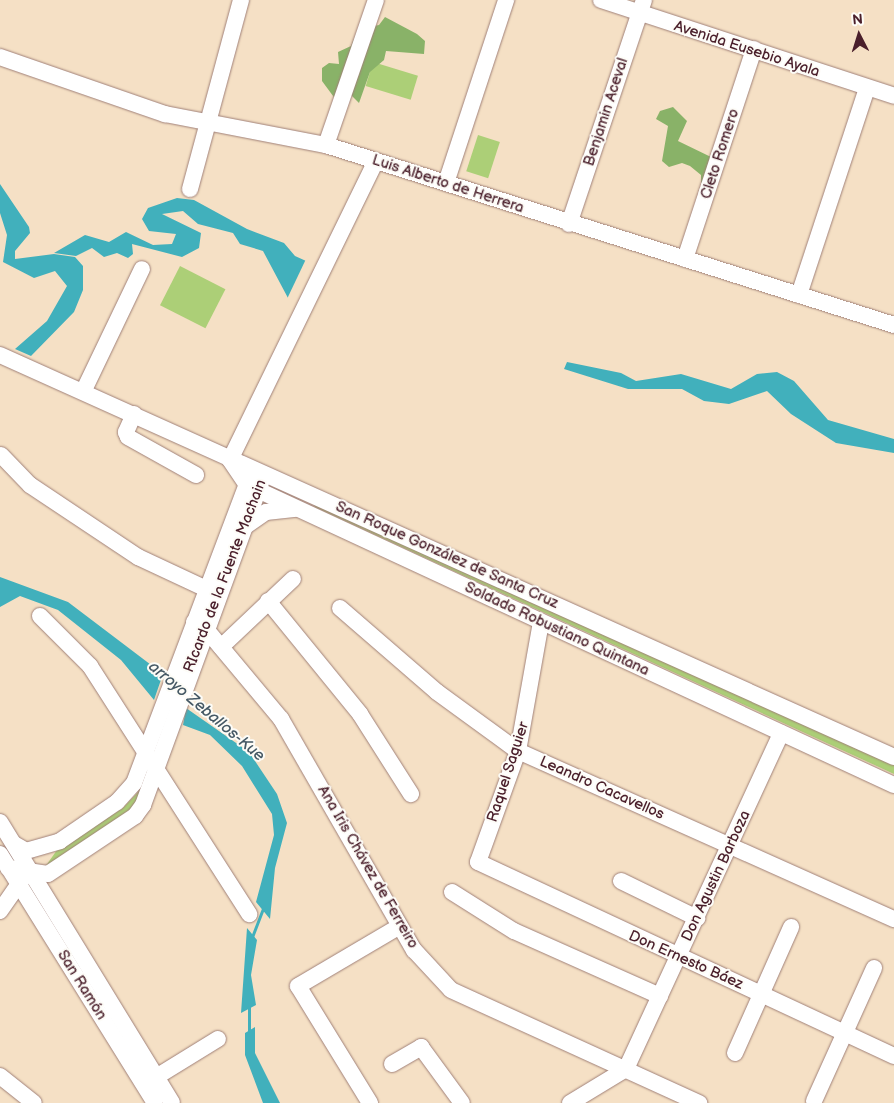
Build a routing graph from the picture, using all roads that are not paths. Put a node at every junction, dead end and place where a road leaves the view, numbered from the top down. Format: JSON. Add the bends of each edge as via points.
{"nodes":[{"id":1,"x":376,"y":0,"type":"edge"},
{"id":2,"x":506,"y":0,"type":"edge"},
{"id":3,"x":601,"y":0,"type":"edge"},
{"id":4,"x":236,"y":1,"type":"edge"},
{"id":5,"x":641,"y":7,"type":"edge"},
{"id":6,"x":754,"y":50,"type":"junction"},
{"id":7,"x":0,"y":57,"type":"edge"},
{"id":8,"x":867,"y":88,"type":"junction"},
{"id":9,"x":894,"y":96,"type":"edge"},
{"id":10,"x":206,"y":124,"type":"junction"},
{"id":11,"x":326,"y":145,"type":"junction"},
{"id":12,"x":376,"y":161,"type":"junction"},
{"id":13,"x":446,"y":183,"type":"junction"},
{"id":14,"x":190,"y":189,"type":"dead end"},
{"id":15,"x":569,"y":224,"type":"junction"},
{"id":16,"x":685,"y":259,"type":"junction"},
{"id":17,"x":142,"y":269,"type":"dead end"},
{"id":18,"x":799,"y":295,"type":"junction"},
{"id":19,"x":894,"y":325,"type":"edge"},
{"id":20,"x":4,"y":356,"type":"edge"},
{"id":21,"x":84,"y":390,"type":"junction"},
{"id":22,"x":134,"y":414,"type":"junction"},
{"id":23,"x":1,"y":455,"type":"edge"},
{"id":24,"x":230,"y":460,"type":"junction"},
{"id":25,"x":259,"y":470,"type":"junction"},
{"id":26,"x":196,"y":475,"type":"dead end"},
{"id":27,"x":252,"y":488,"type":"junction"},
{"id":28,"x":297,"y":508,"type":"junction"},
{"id":29,"x":243,"y":528,"type":"junction"},
{"id":30,"x":293,"y":579,"type":"dead end"},
{"id":31,"x":212,"y":592,"type":"junction"},
{"id":32,"x":268,"y":602,"type":"junction"},
{"id":33,"x":340,"y":608,"type":"dead end"},
{"id":34,"x":40,"y":616,"type":"dead end"},
{"id":35,"x":541,"y":622,"type":"junction"},
{"id":36,"x":200,"y":625,"type":"junction"},
{"id":37,"x":221,"y":647,"type":"junction"},
{"id":38,"x":164,"y":727,"type":"junction"},
{"id":39,"x":781,"y":732,"type":"junction"},
{"id":40,"x":518,"y":752,"type":"junction"},
{"id":41,"x":147,"y":754,"type":"junction"},
{"id":42,"x":894,"y":757,"type":"edge"},
{"id":43,"x":157,"y":768,"type":"junction"},
{"id":44,"x":894,"y":785,"type":"edge"},
{"id":45,"x":411,"y":794,"type":"dead end"},
{"id":46,"x":0,"y":822,"type":"edge"},
{"id":47,"x":14,"y":844,"type":"junction"},
{"id":48,"x":732,"y":846,"type":"junction"},
{"id":49,"x":40,"y":850,"type":"junction"},
{"id":50,"x":4,"y":861,"type":"edge"},
{"id":51,"x":478,"y":862,"type":"joint"},
{"id":52,"x":621,"y":881,"type":"dead end"},
{"id":53,"x":28,"y":883,"type":"junction"},
{"id":54,"x":452,"y":892,"type":"dead end"},
{"id":55,"x":0,"y":911,"type":"edge"},
{"id":56,"x":249,"y":914,"type":"dead end"},
{"id":57,"x":697,"y":918,"type":"junction"},
{"id":58,"x":894,"y":919,"type":"edge"},
{"id":59,"x":400,"y":926,"type":"junction"},
{"id":60,"x":791,"y":927,"type":"dead end"},
{"id":61,"x":678,"y":958,"type":"junction"},
{"id":62,"x":874,"y":968,"type":"dead end"},
{"id":63,"x":761,"y":994,"type":"junction"},
{"id":64,"x":660,"y":996,"type":"junction"},
{"id":65,"x":845,"y":1033,"type":"junction"},
{"id":66,"x":218,"y":1039,"type":"dead end"},
{"id":67,"x":735,"y":1053,"type":"dead end"},
{"id":68,"x":894,"y":1056,"type":"edge"},
{"id":69,"x":392,"y":1064,"type":"dead end"},
{"id":70,"x":626,"y":1069,"type":"junction"},
{"id":71,"x":0,"y":1076,"type":"edge"},
{"id":72,"x":150,"y":1081,"type":"junction"},
{"id":73,"x":814,"y":1101,"type":"dead end"},
{"id":74,"x":34,"y":1103,"type":"edge"},
{"id":75,"x":155,"y":1103,"type":"edge"},
{"id":76,"x":172,"y":1103,"type":"edge"},
{"id":77,"x":370,"y":1103,"type":"edge"},
{"id":78,"x":462,"y":1103,"type":"edge"},
{"id":79,"x":570,"y":1103,"type":"edge"},
{"id":80,"x":699,"y":1103,"type":"edge"}],
"edges":[{"from":1,"to":11,"type":"street"},
{"from":2,"to":13,"type":"street"},
{"from":3,"to":5,"type":"street","name":"Avenida Eusebio Ayala"},
{"from":4,"to":10,"type":"street"},
{"from":5,"to":6,"type":"street","name":"Avenida Eusebio Ayala"},
{"from":5,"to":15,"type":"street","name":"Benjamin Aceval"},
{"from":6,"to":8,"type":"street","name":"Avenida Eusebio Ayala"},
{"from":6,"to":16,"type":"street","name":"Cleto Romero"},
{"from":7,"to":10,"type":"street","name":"Luis Alberto de Herrera"},
{"from":8,"to":9,"type":"street","name":"Avenida Eusebio Ayala"},
{"from":8,"to":18,"type":"street"},
{"from":10,"to":11,"type":"street","name":"Luis Alberto de Herrera"},
{"from":10,"to":14,"type":"street"},
{"from":11,"to":12,"type":"street","name":"Luis Alberto de Herrera"},
{"from":12,"to":13,"type":"street","name":"Luis Alberto de Herrera"},
{"from":12,"to":24,"type":"street"},
{"from":13,"to":15,"type":"street","name":"Luis Alberto de Herrera"},
{"from":15,"to":16,"type":"street","name":"Luis Alberto de Herrera"},
{"from":16,"to":18,"type":"street","name":"Luis Alberto de Herrera"},
{"from":17,"to":21,"type":"street"},
{"from":18,"to":19,"type":"street","name":"Luis Alberto de Herrera"},
{"from":20,"to":21,"type":"street","name":"San Roque González de Santa Cruz"},
{"from":21,"to":22,"type":"street","name":"San Roque González de Santa Cruz"},
{"from":22,"to":24,"type":"street","name":"San Roque González de Santa Cruz"},
{"from":22,"to":26,"type":"street","via":[[126,432],[128,437]]},
{"from":23,"to":31,"type":"street","via":[[30,485],[138,557]]},
{"from":24,"to":25,"type":"street","name":"San Roque González de Santa Cruz"},
{"from":24,"to":27,"type":"street"},
{"from":25,"to":27,"type":"street","name":"RIcardo de la Fuente Machain"},
{"from":25,"to":42,"type":"street","name":"San Roque González de Santa Cruz"},
{"from":27,"to":28,"type":"street","name":"Soldado Robustiano Quintana"},
{"from":27,"to":29,"type":"street","name":"RIcardo de la Fuente Machain"},
{"from":27,"to":31,"type":"street","name":"RIcardo de la Fuente Machain"},
{"from":28,"to":29,"type":"street","via":[[266,512]]},
{"from":28,"to":35,"type":"street","name":"Soldado Robustiano Quintana"},
{"from":29,"to":31,"type":"street","name":"RIcardo de la Fuente Machain"},
{"from":30,"to":32,"type":"street"},
{"from":31,"to":36,"type":"street","name":"RIcardo de la Fuente Machain"},
{"from":32,"to":37,"type":"street"},
{"from":32,"to":45,"type":"street","via":[[360,714]]},
{"from":33,"to":40,"type":"street","name":"Leandro Cacavellos","via":[[437,692]]},
{"from":34,"to":41,"type":"street","via":[[90,666]]},
{"from":35,"to":39,"type":"street","name":"Soldado Robustiano Quintana"},
{"from":35,"to":40,"type":"street","name":"Raquel Saguier"},
{"from":36,"to":37,"type":"street","name":"Ana Iris Chávez de Ferreiro"},
{"from":36,"to":38,"type":"street","name":"RIcardo de la Fuente Machain"},
{"from":37,"to":59,"type":"street","name":"Ana Iris Chávez de Ferreiro","via":[[306,758]]},
{"from":38,"to":41,"type":"street"},
{"from":38,"to":43,"type":"street"},
{"from":39,"to":44,"type":"street","name":"Soldado Robustiano Quintana"},
{"from":39,"to":48,"type":"street","name":"Don Agustin Barboza"},
{"from":40,"to":48,"type":"street","name":"Leandro Cacavellos"},
{"from":40,"to":51,"type":"street","name":"Raquel Saguier"},
{"from":41,"to":43,"type":"street"},
{"from":41,"to":49,"type":"street","via":[[134,783],[117,802]]},
{"from":43,"to":53,"type":"street","via":[[135,816]]},
{"from":43,"to":56,"type":"street"},
{"from":46,"to":47,"type":"street","name":"San Ramón"},
{"from":47,"to":49,"type":"street","via":[[26,851]]},
{"from":47,"to":53,"type":"street","name":"San Ramón"},
{"from":48,"to":57,"type":"street","name":"Don Agustin Barboza"},
{"from":48,"to":58,"type":"street","name":"Leandro Cacavellos"},
{"from":49,"to":53,"type":"street"},
{"from":50,"to":53,"type":"street","name":"San Ramón"},
{"from":51,"to":61,"type":"street","name":"Don Ernesto Báez"},
{"from":52,"to":57,"type":"street"},
{"from":53,"to":55,"type":"street"},
{"from":53,"to":72,"type":"street","name":"San Ramón"},
{"from":54,"to":64,"type":"street","via":[[514,930]]},
{"from":57,"to":61,"type":"street","name":"Don Agustin Barboza"},
{"from":59,"to":70,"type":"street","name":"Ana Iris Chávez de Ferreiro","via":[[414,950],[451,990]]},
{"from":59,"to":77,"type":"street","via":[[298,986]]},
{"from":60,"to":63,"type":"street"},
{"from":61,"to":63,"type":"street","name":"Don Ernesto Báez"},
{"from":61,"to":64,"type":"street","name":"Don Agustin Barboza"},
{"from":62,"to":65,"type":"street"},
{"from":63,"to":65,"type":"street","name":"Don Ernesto Báez"},
{"from":63,"to":67,"type":"street"},
{"from":64,"to":70,"type":"street","name":"Don Agustin Barboza"},
{"from":65,"to":68,"type":"street","name":"Don Ernesto Báez"},
{"from":65,"to":73,"type":"street"},
{"from":66,"to":72,"type":"street"},
{"from":69,"to":78,"type":"street","via":[[421,1047]]},
{"from":70,"to":79,"type":"street"},
{"from":70,"to":80,"type":"street","name":"Ana Iris Chávez de Ferreiro"},
{"from":71,"to":74,"type":"street"},
{"from":72,"to":75,"type":"street","name":"San Ramón"},
{"from":72,"to":76,"type":"street","name":"San Ramón"}]}
